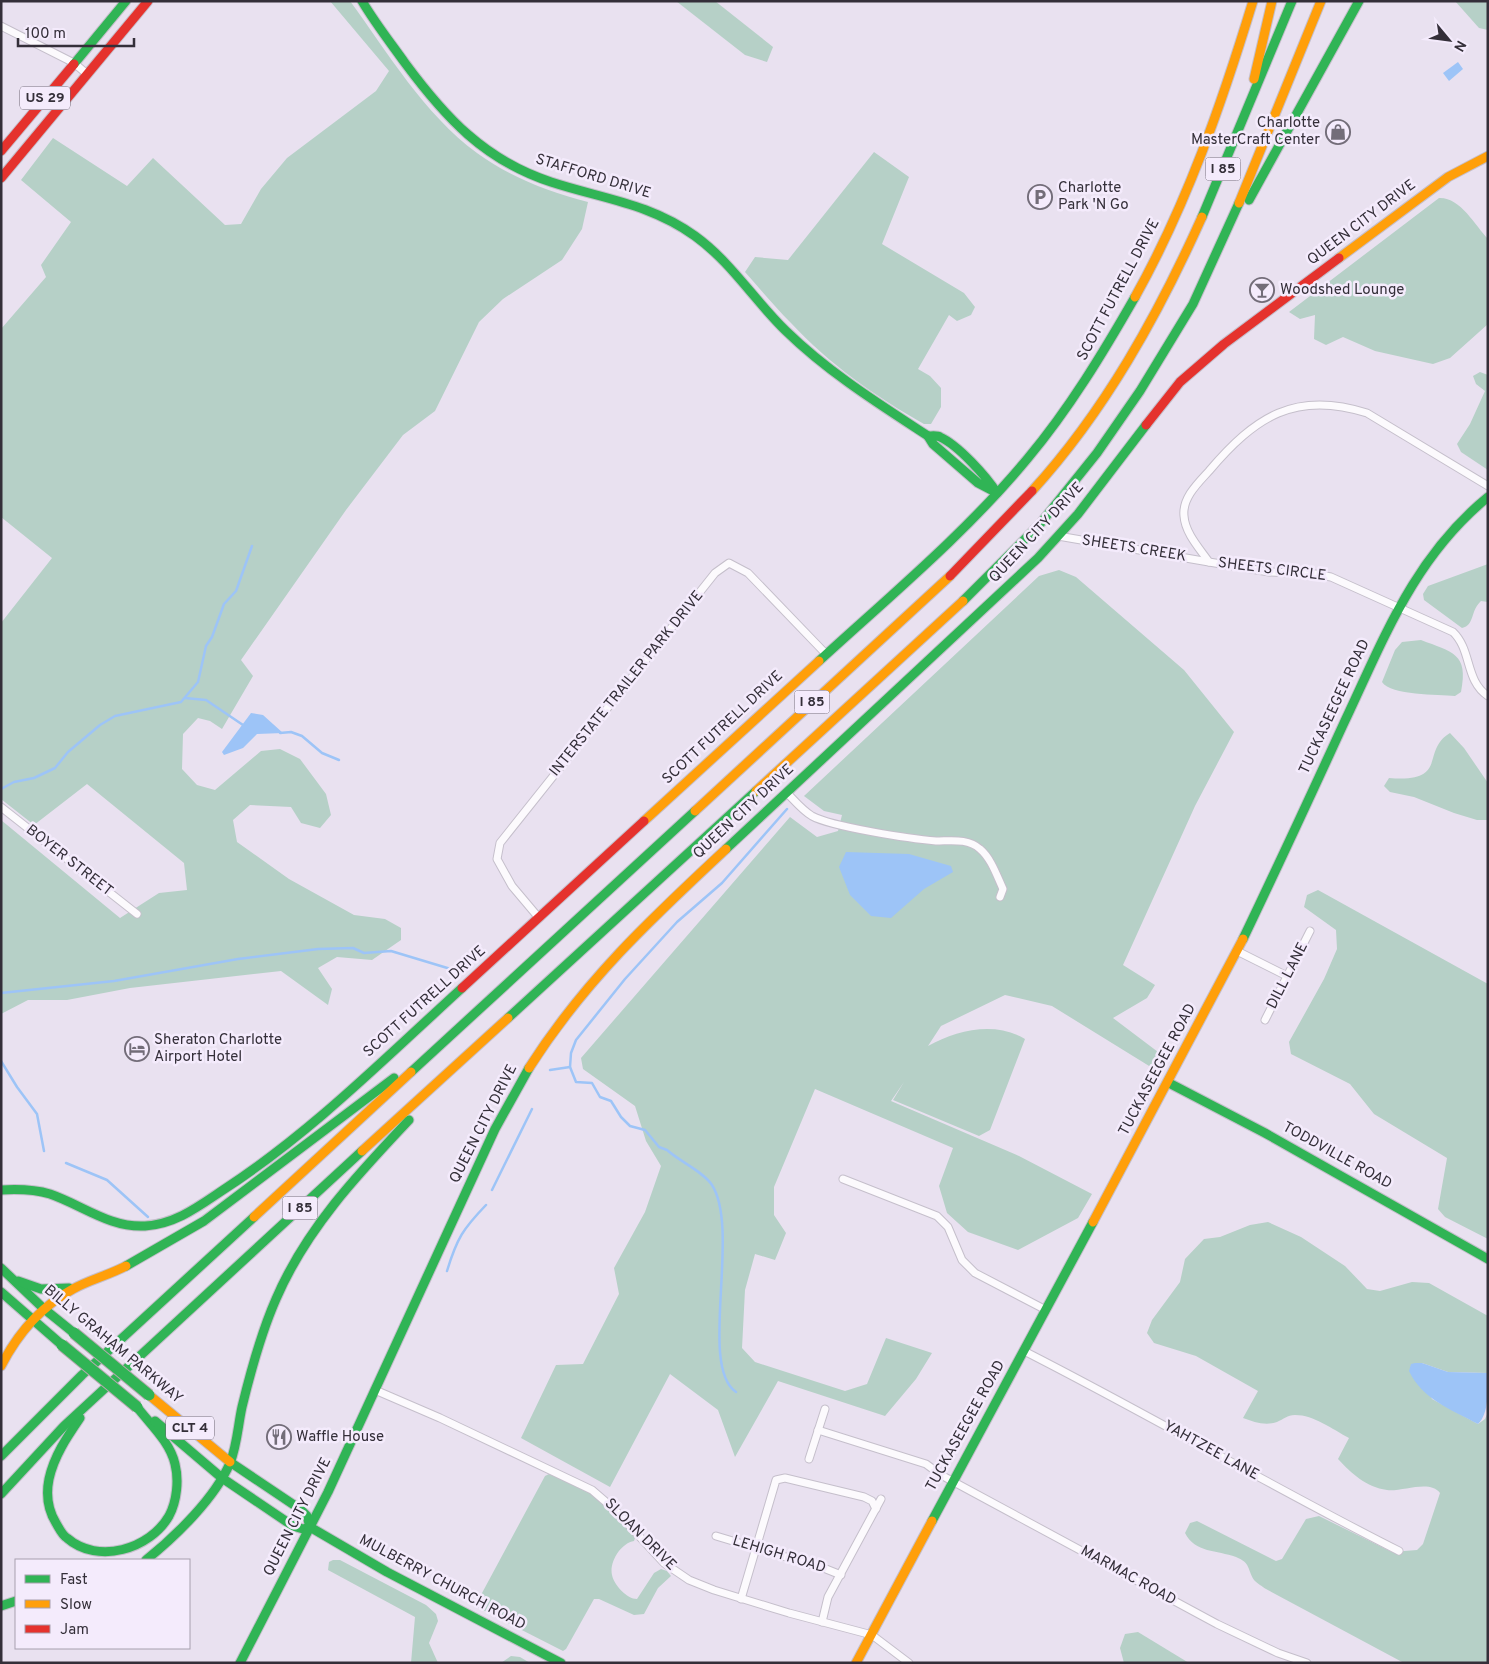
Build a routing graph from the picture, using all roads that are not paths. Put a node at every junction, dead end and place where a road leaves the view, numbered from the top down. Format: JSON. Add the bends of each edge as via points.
{"nodes":[{"id":1,"x":126,"y":1,"type":"edge"},
{"id":2,"x":148,"y":1,"type":"edge"},
{"id":3,"x":362,"y":1,"type":"edge"},
{"id":4,"x":1253,"y":1,"type":"edge"},
{"id":5,"x":1272,"y":1,"type":"edge"},
{"id":6,"x":1292,"y":1,"type":"edge"},
{"id":7,"x":1321,"y":1,"type":"edge"},
{"id":8,"x":1359,"y":1,"type":"edge"},
{"id":9,"x":1,"y":26,"type":"edge"},
{"id":10,"x":74,"y":63,"type":"junction"},
{"id":11,"x":87,"y":74,"type":"junction"},
{"id":12,"x":1245,"y":118,"type":"junction"},
{"id":13,"x":1,"y":151,"type":"edge"},
{"id":14,"x":1488,"y":156,"type":"edge"},
{"id":15,"x":1,"y":178,"type":"edge"},
{"id":16,"x":1212,"y":266,"type":"junction"},
{"id":17,"x":1488,"y":486,"type":"edge"},
{"id":18,"x":997,"y":493,"type":"junction"},
{"id":19,"x":1488,"y":497,"type":"edge"},
{"id":20,"x":1058,"y":536,"type":"junction"},
{"id":21,"x":1209,"y":562,"type":"junction"},
{"id":22,"x":1398,"y":609,"type":"junction"},
{"id":23,"x":826,"y":654,"type":"junction"},
{"id":24,"x":1488,"y":696,"type":"edge"},
{"id":25,"x":787,"y":793,"type":"junction"},
{"id":26,"x":1,"y":808,"type":"edge"},
{"id":27,"x":1000,"y":897,"type":"dead end"},
{"id":28,"x":137,"y":914,"type":"dead end"},
{"id":29,"x":539,"y":918,"type":"junction"},
{"id":30,"x":1310,"y":931,"type":"dead end"},
{"id":31,"x":1237,"y":951,"type":"junction"},
{"id":32,"x":1288,"y":976,"type":"junction"},
{"id":33,"x":1265,"y":1020,"type":"dead end"},
{"id":34,"x":486,"y":1039,"type":"junction"},
{"id":35,"x":443,"y":1043,"type":"junction"},
{"id":36,"x":1169,"y":1082,"type":"junction"},
{"id":37,"x":843,"y":1179,"type":"dead end"},
{"id":38,"x":1,"y":1190,"type":"edge"},
{"id":39,"x":1488,"y":1259,"type":"edge"},
{"id":40,"x":1,"y":1268,"type":"edge"},
{"id":41,"x":10,"y":1277,"type":"junction"},
{"id":42,"x":74,"y":1288,"type":"junction"},
{"id":43,"x":1,"y":1292,"type":"edge"},
{"id":44,"x":43,"y":1308,"type":"junction"},
{"id":45,"x":1046,"y":1310,"type":"junction"},
{"id":46,"x":32,"y":1318,"type":"junction"},
{"id":47,"x":1024,"y":1351,"type":"junction"},
{"id":48,"x":1,"y":1366,"type":"edge"},
{"id":49,"x":375,"y":1390,"type":"junction"},
{"id":50,"x":93,"y":1399,"type":"junction"},
{"id":51,"x":137,"y":1407,"type":"junction"},
{"id":52,"x":825,"y":1409,"type":"dead end"},
{"id":53,"x":818,"y":1430,"type":"junction"},
{"id":54,"x":1,"y":1456,"type":"edge"},
{"id":55,"x":809,"y":1459,"type":"dead end"},
{"id":56,"x":230,"y":1462,"type":"junction"},
{"id":57,"x":222,"y":1478,"type":"junction"},
{"id":58,"x":952,"y":1481,"type":"junction"},
{"id":59,"x":1,"y":1494,"type":"edge"},
{"id":60,"x":881,"y":1499,"type":"dead end"},
{"id":61,"x":876,"y":1509,"type":"junction"},
{"id":62,"x":310,"y":1527,"type":"junction"},
{"id":63,"x":716,"y":1536,"type":"dead end"},
{"id":64,"x":755,"y":1548,"type":"junction"},
{"id":65,"x":1399,"y":1551,"type":"dead end"},
{"id":66,"x":147,"y":1559,"type":"edge"},
{"id":67,"x":840,"y":1575,"type":"junction"},
{"id":68,"x":741,"y":1599,"type":"junction"},
{"id":69,"x":15,"y":1600,"type":"edge"},
{"id":70,"x":1,"y":1606,"type":"edge"},
{"id":71,"x":822,"y":1622,"type":"junction"},
{"id":72,"x":872,"y":1635,"type":"junction"},
{"id":73,"x":240,"y":1663,"type":"edge"},
{"id":74,"x":561,"y":1663,"type":"edge"},
{"id":75,"x":856,"y":1663,"type":"edge"},
{"id":76,"x":909,"y":1663,"type":"edge"},
{"id":77,"x":1308,"y":1663,"type":"edge"}],
"edges":[{"from":1,"to":10,"type":"main road","number":"US 29"},
{"from":2,"to":11,"type":"main road","number":"US 29"},
{"from":3,"to":18,"type":"main road","name":"STAFFORD DRIVE","via":[[430,99],[467,135],[530,174],[655,212],[696,236],[723,260],[770,314],[812,355],[868,398],[928,436],[939,436],[985,475]]},
{"from":4,"to":18,"type":"main road","name":"SCOTT FUTRELL DRIVE","via":[[1193,174],[1126,315],[1083,385],[1040,444]]},
{"from":5,"to":12,"type":"main road"},
{"from":6,"to":12,"type":"main road","number":"I 85"},
{"from":7,"to":16,"type":"main road","number":"I 85"},
{"from":8,"to":16,"type":"main road"},
{"from":9,"to":10,"type":"street"},
{"from":10,"to":11,"type":"street"},
{"from":10,"to":13,"type":"main road","number":"US 29"},
{"from":11,"to":15,"type":"main road","number":"US 29"},
{"from":12,"to":35,"type":"main road","number":"I 85","via":[[1145,332],[1103,401],[1051,469],[1010,516],[945,581]]},
{"from":14,"to":20,"type":"main road","name":"QUEEN CITY DRIVE","via":[[1448,178],[1190,372]]},
{"from":16,"to":34,"type":"main road","number":"I 85","via":[[1193,304],[1140,391],[1098,453],[1040,524],[951,613]]},
{"from":17,"to":21,"type":"street","name":"SHEETS CIRCLE","via":[[1367,413],[1331,404],[1291,409],[1246,431],[1189,496],[1184,511],[1186,526]]},
{"from":18,"to":23,"type":"main road","name":"SCOTT FUTRELL DRIVE"},
{"from":19,"to":22,"type":"main road","name":"TUCKASEEGEE ROAD","via":[[1461,519],[1435,547]]},
{"from":20,"to":21,"type":"street","name":"SHEETS CREEK"},
{"from":20,"to":25,"type":"main road","name":"QUEEN CITY DRIVE","via":[[1007,588]]},
{"from":21,"to":22,"type":"street","name":"SHEETS CIRCLE","via":[[1252,570],[1331,577]]},
{"from":22,"to":24,"type":"street","name":"SHEETS CIRCLE","via":[[1456,635],[1476,684]]},
{"from":22,"to":31,"type":"main road","name":"TUCKASEEGEE ROAD"},
{"from":23,"to":29,"type":"main road","name":"SCOTT FUTRELL DRIVE"},
{"from":23,"to":29,"type":"street","name":"INTERSTATE TRAILER PARK DRIVE","via":[[748,573],[729,563],[715,573],[500,843],[496,859],[512,886]]},
{"from":25,"to":27,"type":"street","via":[[806,812],[825,821],[973,844],[990,861],[1003,889]]},
{"from":25,"to":49,"type":"main road","name":"QUEEN CITY DRIVE","via":[[624,945],[588,983],[548,1037],[496,1129]]},
{"from":26,"to":28,"type":"street","name":"BOYER STREET"},
{"from":29,"to":38,"type":"main road","name":"SCOTT FUTRELL DRIVE","via":[[322,1115],[242,1178],[177,1218],[157,1225],[132,1226],[104,1219],[54,1194],[22,1188]]},
{"from":30,"to":32,"type":"street","name":"DILL LANE"},
{"from":31,"to":32,"type":"street"},
{"from":31,"to":36,"type":"main road","name":"TUCKASEEGEE ROAD"},
{"from":32,"to":33,"type":"street","name":"DILL LANE"},
{"from":34,"to":50,"type":"main road","number":"I 85"},
{"from":34,"to":56,"type":"main road","via":[[367,1163],[297,1258],[276,1297],[258,1346]]},
{"from":35,"to":42,"type":"main road","via":[[204,1221],[113,1273]]},
{"from":35,"to":54,"type":"main road","number":"I 85","via":[[82,1374]]},
{"from":36,"to":39,"type":"main road","name":"TODDVILLE ROAD"},
{"from":36,"to":45,"type":"main road","name":"TUCKASEEGEE ROAD"},
{"from":37,"to":45,"type":"street","via":[[936,1216],[948,1226],[962,1260],[975,1273]]},
{"from":40,"to":41,"type":"main road","name":"BILLY GRAHAM PARKWAY"},
{"from":41,"to":42,"type":"main road","via":[[41,1289]]},
{"from":41,"to":44,"type":"main road","name":"BILLY GRAHAM PARKWAY"},
{"from":42,"to":44,"type":"main road"},
{"from":43,"to":46,"type":"main road","name":"BILLY GRAHAM PARKWAY"},
{"from":44,"to":46,"type":"main road"},
{"from":44,"to":56,"type":"main road","name":"BILLY GRAHAM PARKWAY","number":"CLT 4","bridge":true},
{"from":45,"to":47,"type":"main road","name":"TUCKASEEGEE ROAD"},
{"from":46,"to":48,"type":"main road","via":[[14,1341]]},
{"from":46,"to":51,"type":"main road","name":"BILLY GRAHAM PARKWAY","bridge":true},
{"from":47,"to":58,"type":"main road","name":"TUCKASEEGEE ROAD"},
{"from":47,"to":65,"type":"street","name":"YAHTZEE LANE"},
{"from":49,"to":62,"type":"main road","name":"QUEEN CITY DRIVE"},
{"from":49,"to":68,"type":"street","name":"SLOAN DRIVE","via":[[592,1490],[680,1575]]},
{"from":50,"to":51,"type":"main road","via":[[52,1469],[48,1498],[60,1531],[73,1542],[96,1551],[122,1551],[146,1541],[168,1518],[176,1500],[174,1463],[164,1443]]},
{"from":50,"to":59,"type":"main road","number":"I 85"},
{"from":51,"to":57,"type":"main road","name":"BILLY GRAHAM PARKWAY"},
{"from":52,"to":53,"type":"street"},
{"from":53,"to":55,"type":"street"},
{"from":53,"to":58,"type":"street","name":"MARMAC ROAD","via":[[926,1464]]},
{"from":56,"to":57,"type":"main road"},
{"from":56,"to":62,"type":"main road","name":"MULBERRY CHURCH ROAD","via":[[300,1509],[307,1516]]},
{"from":57,"to":62,"type":"main road","name":"MULBERRY CHURCH ROAD","via":[[293,1526]]},
{"from":57,"to":66,"type":"main road","via":[[173,1536]]},
{"from":58,"to":72,"type":"main road","name":"TUCKASEEGEE ROAD"},
{"from":58,"to":77,"type":"street","name":"MARMAC ROAD","via":[[1217,1624],[1278,1653]]},
{"from":60,"to":61,"type":"street"},
{"from":61,"to":64,"type":"street","via":[[872,1501],[864,1497],[779,1478],[773,1484]]},
{"from":61,"to":67,"type":"street"},
{"from":62,"to":73,"type":"main road","name":"QUEEN CITY DRIVE"},
{"from":62,"to":74,"type":"main road","name":"MULBERRY CHURCH ROAD","via":[[387,1572]]},
{"from":63,"to":64,"type":"street","name":"LEHIGH ROAD"},
{"from":64,"to":67,"type":"street","name":"LEHIGH ROAD"},
{"from":64,"to":68,"type":"street"},
{"from":67,"to":71,"type":"street","via":[[827,1601]]},
{"from":68,"to":71,"type":"street","name":"SLOAN DRIVE"},
{"from":69,"to":70,"type":"main road"},
{"from":71,"to":72,"type":"street","name":"SLOAN DRIVE"},
{"from":72,"to":75,"type":"main road","name":"TUCKASEEGEE ROAD"},
{"from":72,"to":76,"type":"street","name":"SLOAN DRIVE"}]}
